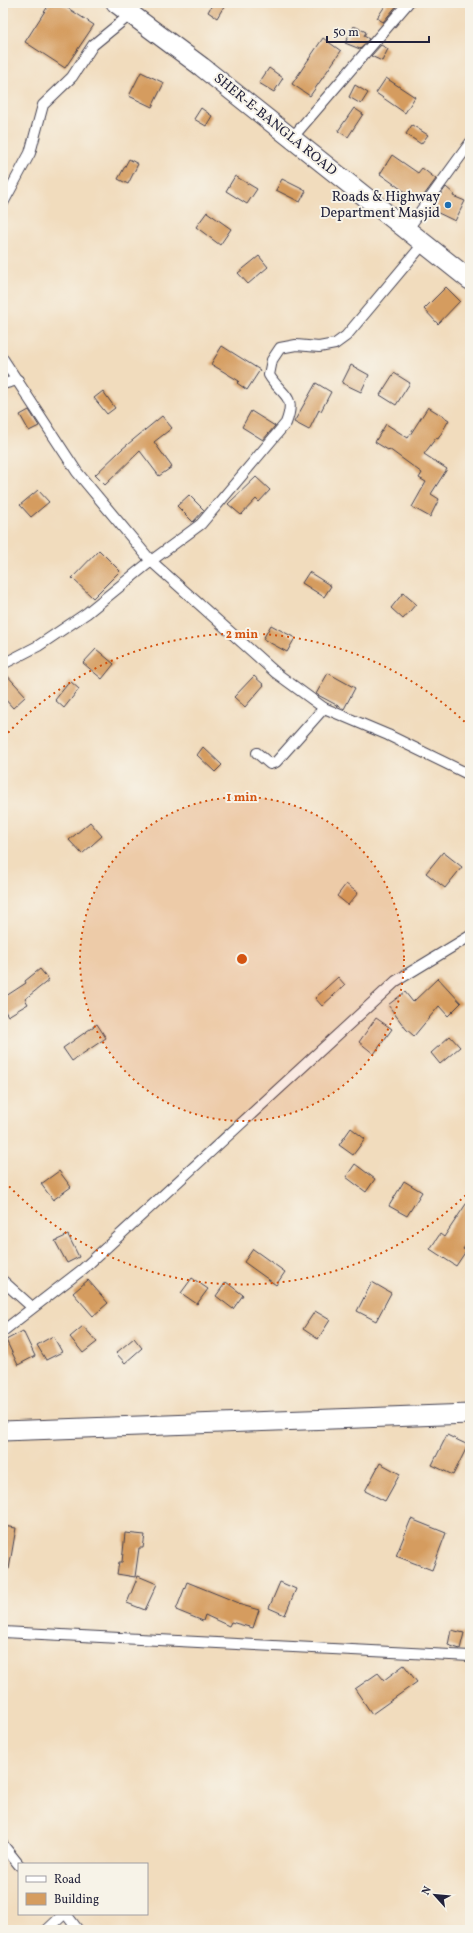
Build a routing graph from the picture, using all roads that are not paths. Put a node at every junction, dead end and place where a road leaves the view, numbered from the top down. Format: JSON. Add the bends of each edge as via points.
{"nodes":[{"id":1,"x":116,"y":3,"type":"edge"},
{"id":2,"x":408,"y":3,"type":"edge"},
{"id":3,"x":134,"y":8,"type":"edge"},
{"id":4,"x":292,"y":138,"type":"junction"},
{"id":5,"x":470,"y":143,"type":"edge"},
{"id":6,"x":3,"y":203,"type":"edge"},
{"id":7,"x":407,"y":230,"type":"junction"},
{"id":8,"x":424,"y":244,"type":"junction"},
{"id":9,"x":470,"y":280,"type":"edge"},
{"id":10,"x":3,"y":359,"type":"edge"},
{"id":11,"x":18,"y":380,"type":"junction"},
{"id":12,"x":3,"y":384,"type":"edge"},
{"id":13,"x":151,"y":561,"type":"junction"},
{"id":14,"x":3,"y":664,"type":"edge"},
{"id":15,"x":324,"y":708,"type":"junction"},
{"id":16,"x":256,"y":753,"type":"dead end"},
{"id":17,"x":470,"y":775,"type":"edge"},
{"id":18,"x":470,"y":936,"type":"edge"},
{"id":19,"x":3,"y":1281,"type":"edge"},
{"id":20,"x":32,"y":1308,"type":"junction"},
{"id":21,"x":3,"y":1331,"type":"edge"},
{"id":22,"x":470,"y":1414,"type":"edge"},
{"id":23,"x":3,"y":1431,"type":"edge"},
{"id":24,"x":3,"y":1632,"type":"edge"},
{"id":25,"x":470,"y":1656,"type":"edge"},
{"id":26,"x":3,"y":1845,"type":"edge"},
{"id":27,"x":18,"y":1864,"type":"edge"},
{"id":28,"x":64,"y":1915,"type":"edge"},
{"id":29,"x":66,"y":1915,"type":"edge"},
{"id":30,"x":46,"y":1930,"type":"edge"},
{"id":31,"x":78,"y":1930,"type":"edge"}],
"edges":[{"from":1,"to":3,"type":"highway","name":"SHER-E-BANGLA ROAD"},
{"from":2,"to":4,"type":"street"},
{"from":3,"to":4,"type":"highway","name":"SHER-E-BANGLA ROAD","via":[[202,67]]},
{"from":3,"to":6,"type":"street","via":[[93,45],[72,77],[43,105],[30,153]]},
{"from":4,"to":7,"type":"highway","name":"SHER-E-BANGLA ROAD"},
{"from":5,"to":7,"type":"street"},
{"from":7,"to":8,"type":"highway","name":"SHER-E-BANGLA ROAD"},
{"from":8,"to":9,"type":"highway","name":"SHER-E-BANGLA ROAD"},
{"from":8,"to":13,"type":"street","via":[[351,330],[334,344],[280,348],[272,360],[269,375],[276,386],[288,396],[292,409],[286,423],[201,524]]},
{"from":10,"to":11,"type":"street"},
{"from":11,"to":12,"type":"street"},
{"from":11,"to":13,"type":"street","via":[[77,472]]},
{"from":13,"to":14,"type":"street","via":[[87,613],[38,646]]},
{"from":13,"to":15,"type":"street","via":[[276,673]]},
{"from":15,"to":16,"type":"street","via":[[276,762],[270,764]]},
{"from":15,"to":17,"type":"street","via":[[388,735]]},
{"from":18,"to":20,"type":"street","via":[[396,981],[83,1269]]},
{"from":19,"to":20,"type":"street"},
{"from":20,"to":21,"type":"street"},
{"from":22,"to":23,"type":"highway"},
{"from":24,"to":25,"type":"street"},
{"from":26,"to":27,"type":"street"},
{"from":28,"to":30,"type":"street"},
{"from":29,"to":31,"type":"street"}]}
